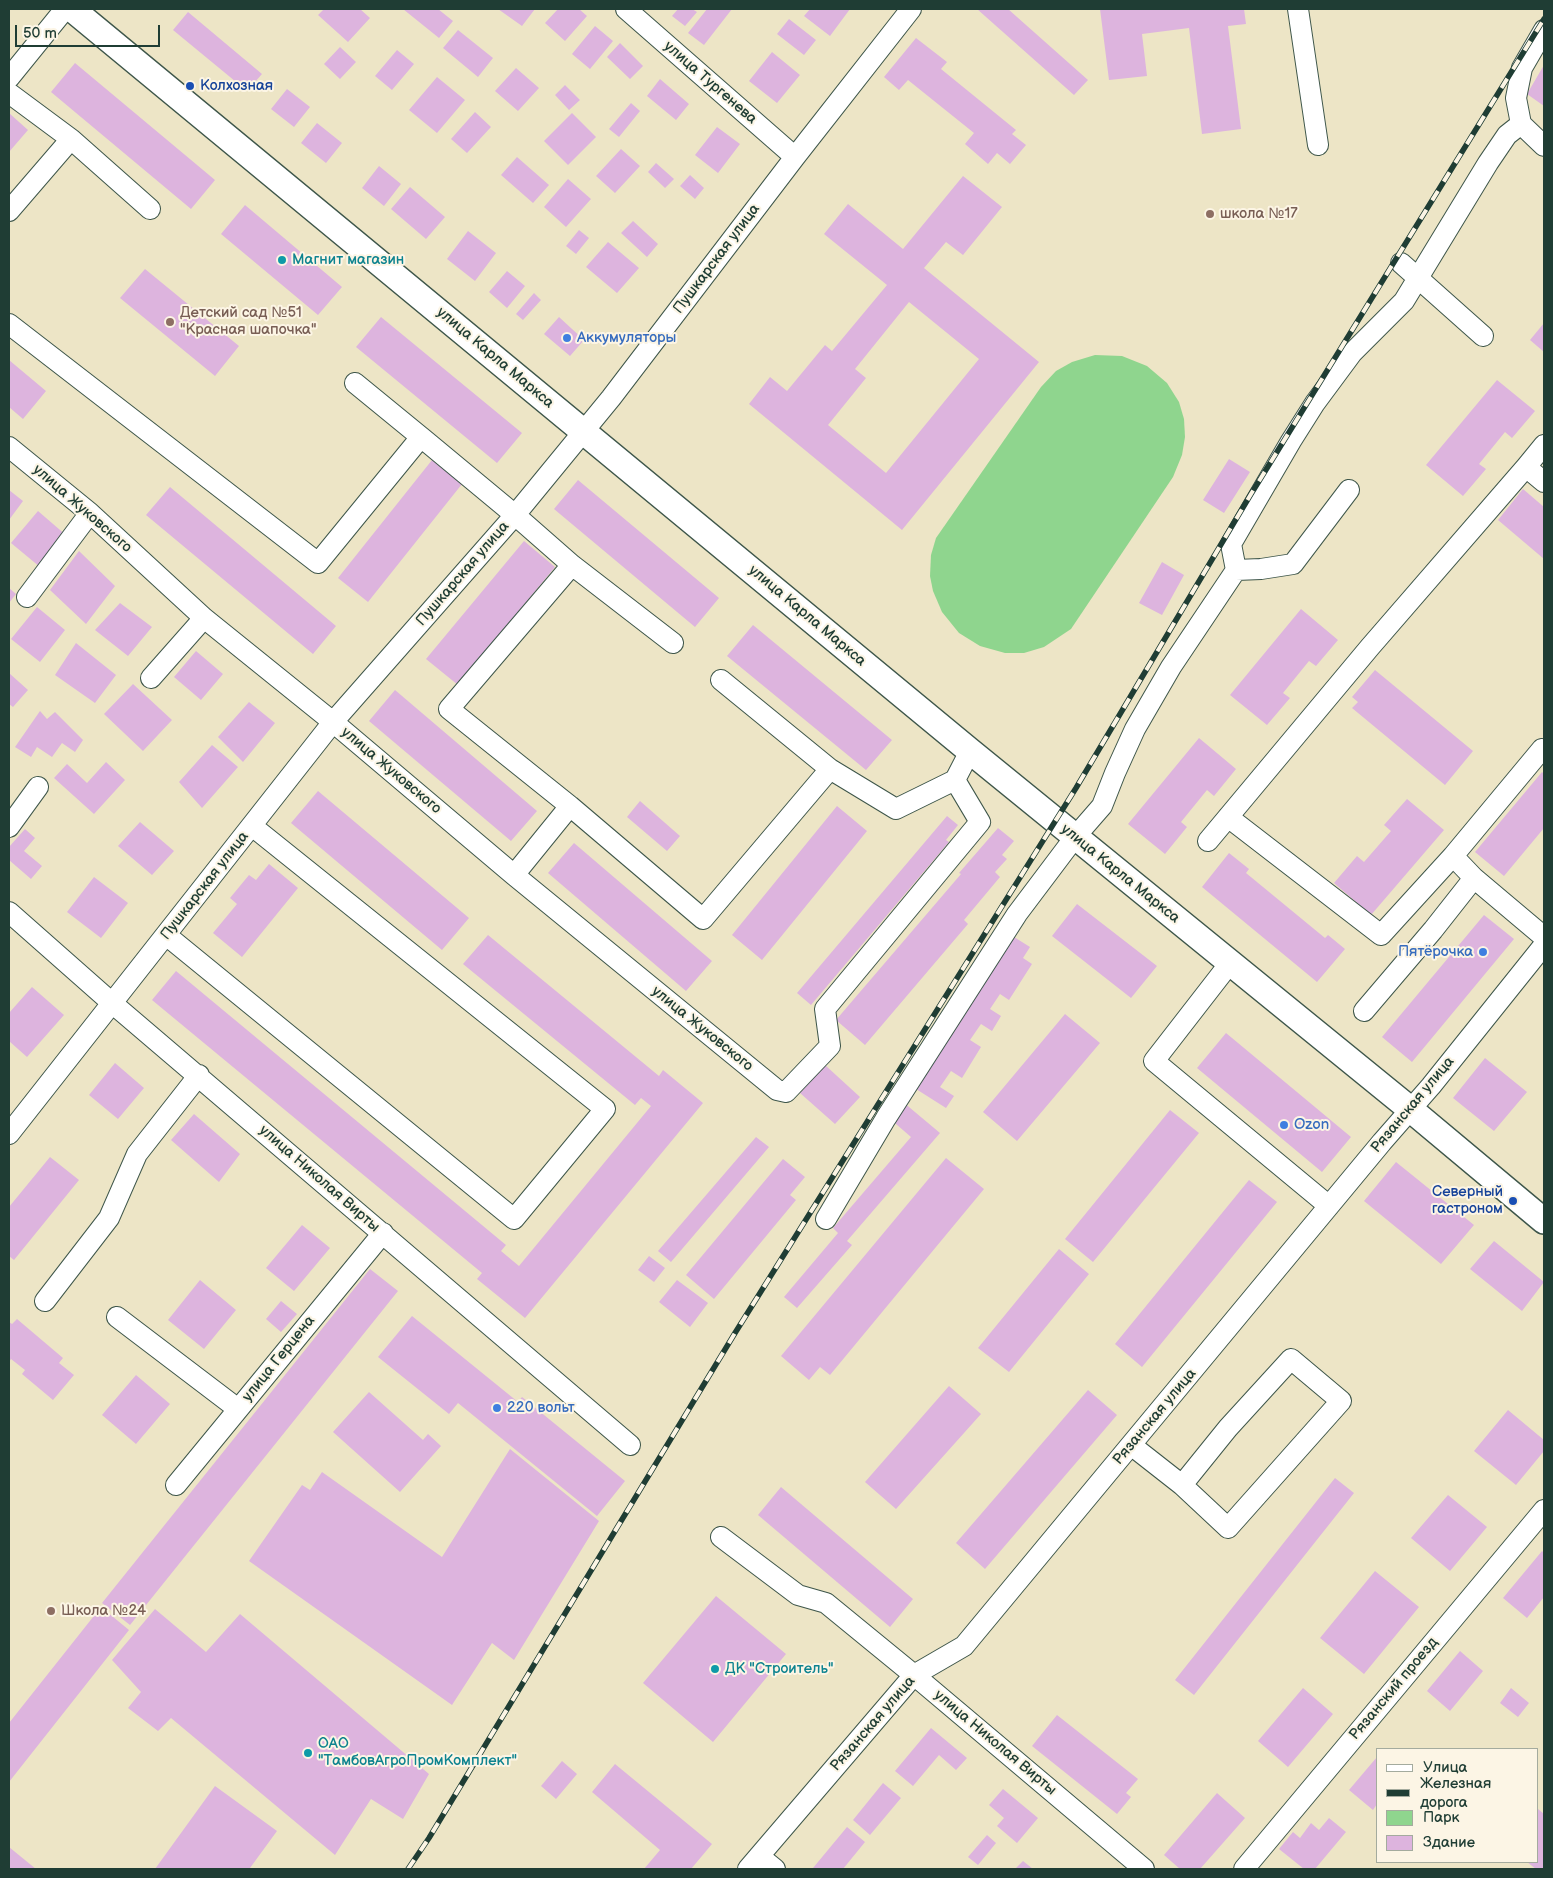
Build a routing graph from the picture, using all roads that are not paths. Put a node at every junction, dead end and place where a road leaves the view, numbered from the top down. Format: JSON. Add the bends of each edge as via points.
{"nodes":[{"id":1,"x":65,"y":9,"type":"edge"},
{"id":2,"x":72,"y":9,"type":"edge"},
{"id":3,"x":626,"y":9,"type":"edge"},
{"id":4,"x":911,"y":9,"type":"edge"},
{"id":5,"x":1298,"y":9,"type":"edge"},
{"id":6,"x":1544,"y":30,"type":"edge"},
{"id":7,"x":9,"y":78,"type":"edge"},
{"id":8,"x":9,"y":93,"type":"edge"},
{"id":9,"x":1521,"y":124,"type":"junction"},
{"id":10,"x":71,"y":139,"type":"junction"},
{"id":11,"x":1318,"y":145,"type":"dead end"},
{"id":12,"x":1544,"y":146,"type":"edge"},
{"id":13,"x":795,"y":157,"type":"junction"},
{"id":14,"x":150,"y":209,"type":"dead end"},
{"id":15,"x":9,"y":211,"type":"edge"},
{"id":16,"x":1401,"y":263,"type":"dead end"},
{"id":17,"x":1419,"y":280,"type":"junction"},
{"id":18,"x":9,"y":324,"type":"edge"},
{"id":19,"x":1483,"y":336,"type":"dead end"},
{"id":20,"x":355,"y":383,"type":"dead end"},
{"id":21,"x":583,"y":431,"type":"junction"},
{"id":22,"x":422,"y":437,"type":"junction"},
{"id":23,"x":1544,"y":445,"type":"edge"},
{"id":24,"x":9,"y":447,"type":"edge"},
{"id":25,"x":1526,"y":467,"type":"junction"},
{"id":26,"x":1544,"y":482,"type":"edge"},
{"id":27,"x":1349,"y":490,"type":"dead end"},
{"id":28,"x":90,"y":513,"type":"junction"},
{"id":29,"x":515,"y":515,"type":"junction"},
{"id":30,"x":572,"y":565,"type":"junction"},
{"id":31,"x":1236,"y":570,"type":"junction"},
{"id":32,"x":27,"y":597,"type":"dead end"},
{"id":33,"x":204,"y":618,"type":"junction"},
{"id":34,"x":673,"y":643,"type":"dead end"},
{"id":35,"x":151,"y":678,"type":"dead end"},
{"id":36,"x":721,"y":680,"type":"dead end"},
{"id":37,"x":333,"y":722,"type":"junction"},
{"id":38,"x":970,"y":751,"type":"junction"},
{"id":39,"x":1544,"y":751,"type":"edge"},
{"id":40,"x":830,"y":768,"type":"junction"},
{"id":41,"x":955,"y":780,"type":"junction"},
{"id":42,"x":38,"y":787,"type":"dead end"},
{"id":43,"x":570,"y":806,"type":"junction"},
{"id":44,"x":1228,"y":817,"type":"junction"},
{"id":45,"x":9,"y":826,"type":"edge"},
{"id":46,"x":252,"y":826,"type":"junction"},
{"id":47,"x":1075,"y":837,"type":"junction"},
{"id":48,"x":1208,"y":841,"type":"dead end"},
{"id":49,"x":1453,"y":856,"type":"junction"},
{"id":50,"x":514,"y":875,"type":"junction"},
{"id":51,"x":1474,"y":878,"type":"junction"},
{"id":52,"x":9,"y":912,"type":"edge"},
{"id":53,"x":166,"y":935,"type":"junction"},
{"id":54,"x":1544,"y":937,"type":"edge"},
{"id":55,"x":1544,"y":945,"type":"edge"},
{"id":56,"x":1230,"y":963,"type":"junction"},
{"id":57,"x":112,"y":1003,"type":"junction"},
{"id":58,"x":1364,"y":1011,"type":"dead end"},
{"id":59,"x":199,"y":1075,"type":"junction"},
{"id":60,"x":1410,"y":1109,"type":"junction"},
{"id":61,"x":9,"y":1134,"type":"edge"},
{"id":62,"x":1329,"y":1206,"type":"junction"},
{"id":63,"x":826,"y":1219,"type":"dead end"},
{"id":64,"x":1544,"y":1221,"type":"edge"},
{"id":65,"x":383,"y":1233,"type":"junction"},
{"id":66,"x":46,"y":1301,"type":"dead end"},
{"id":67,"x":118,"y":1317,"type":"dead end"},
{"id":68,"x":238,"y":1409,"type":"junction"},
{"id":69,"x":630,"y":1445,"type":"dead end"},
{"id":70,"x":1132,"y":1445,"type":"junction"},
{"id":71,"x":176,"y":1485,"type":"dead end"},
{"id":72,"x":1182,"y":1485,"type":"junction"},
{"id":73,"x":1544,"y":1510,"type":"edge"},
{"id":74,"x":721,"y":1537,"type":"dead end"},
{"id":75,"x":914,"y":1675,"type":"junction"},
{"id":76,"x":753,"y":1863,"type":"edge"},
{"id":77,"x":775,"y":1869,"type":"edge"},
{"id":78,"x":1144,"y":1869,"type":"edge"},
{"id":79,"x":1244,"y":1869,"type":"edge"}],
"edges":[{"from":1,"to":7,"type":"street"},
{"from":2,"to":21,"type":"main road","name":"улица Карла Маркса"},
{"from":3,"to":13,"type":"street","name":"улица Тургенева"},
{"from":4,"to":13,"type":"street","name":"Пушкарская улица"},
{"from":5,"to":11,"type":"street"},
{"from":6,"to":9,"type":"street","via":[[1522,68],[1516,98]]},
{"from":8,"to":10,"type":"street"},
{"from":9,"to":12,"type":"street"},
{"from":9,"to":17,"type":"street","via":[[1507,135],[1488,162]]},
{"from":10,"to":14,"type":"street"},
{"from":10,"to":15,"type":"street"},
{"from":13,"to":21,"type":"street","name":"Пушкарская улица"},
{"from":16,"to":17,"type":"street"},
{"from":17,"to":19,"type":"street"},
{"from":17,"to":31,"type":"street","via":[[1404,301],[1352,353],[1315,403],[1231,544]]},
{"from":18,"to":22,"type":"street","via":[[318,563]]},
{"from":20,"to":22,"type":"street"},
{"from":21,"to":29,"type":"street","name":"Пушкарская улица"},
{"from":21,"to":38,"type":"main road","name":"улица Карла Маркса"},
{"from":22,"to":29,"type":"street"},
{"from":23,"to":25,"type":"street"},
{"from":24,"to":28,"type":"street","name":"улица Жуковского"},
{"from":25,"to":26,"type":"street"},
{"from":25,"to":44,"type":"street"},
{"from":27,"to":31,"type":"street","via":[[1293,564]]},
{"from":28,"to":32,"type":"street"},
{"from":28,"to":33,"type":"street","name":"улица Жуковского"},
{"from":29,"to":30,"type":"street"},
{"from":29,"to":37,"type":"street","name":"Пушкарская улица"},
{"from":30,"to":34,"type":"street"},
{"from":30,"to":43,"type":"street","via":[[448,709]]},
{"from":31,"to":47,"type":"street","via":[[1171,667],[1135,729],[1102,806]]},
{"from":33,"to":35,"type":"street"},
{"from":33,"to":37,"type":"street","name":"улица Жуковского"},
{"from":36,"to":40,"type":"street"},
{"from":37,"to":46,"type":"street","name":"Пушкарская улица"},
{"from":37,"to":50,"type":"street","name":"улица Жуковского"},
{"from":38,"to":41,"type":"street"},
{"from":38,"to":47,"type":"main road","name":"улица Карла Маркса"},
{"from":39,"to":49,"type":"street"},
{"from":40,"to":41,"type":"street","via":[[896,809]]},
{"from":40,"to":43,"type":"street","via":[[703,919]]},
{"from":41,"to":50,"type":"street","name":"улица Жуковского","via":[[980,822],[825,1009],[830,1046],[786,1092],[777,1090]]},
{"from":42,"to":45,"type":"street"},
{"from":43,"to":50,"type":"street"},
{"from":44,"to":48,"type":"street"},
{"from":44,"to":49,"type":"street","via":[[1381,935]]},
{"from":46,"to":53,"type":"street","name":"Пушкарская улица"},
{"from":46,"to":53,"type":"street","via":[[606,1109],[514,1219]]},
{"from":47,"to":56,"type":"main road","name":"улица Карла Маркса"},
{"from":47,"to":63,"type":"street","via":[[1016,914]]},
{"from":49,"to":51,"type":"street"},
{"from":51,"to":54,"type":"street"},
{"from":51,"to":58,"type":"street"},
{"from":52,"to":57,"type":"street","name":"улица Николая Вирты"},
{"from":53,"to":57,"type":"street","name":"Пушкарская улица"},
{"from":55,"to":60,"type":"street","name":"Рязанская улица"},
{"from":56,"to":60,"type":"main road","name":"улица Карла Маркса"},
{"from":56,"to":62,"type":"street","via":[[1154,1061]]},
{"from":57,"to":59,"type":"street","name":"улица Николая Вирты"},
{"from":57,"to":61,"type":"street","name":"Пушкарская улица"},
{"from":59,"to":65,"type":"street","name":"улица Николая Вирты"},
{"from":59,"to":66,"type":"street","via":[[138,1154],[109,1218]]},
{"from":60,"to":62,"type":"street","name":"Рязанская улица"},
{"from":60,"to":64,"type":"main road","name":"улица Карла Маркса"},
{"from":62,"to":70,"type":"street","name":"Рязанская улица"},
{"from":65,"to":68,"type":"street","name":"улица Герцена"},
{"from":65,"to":69,"type":"street","name":"улица Николая Вирты"},
{"from":67,"to":68,"type":"street"},
{"from":68,"to":71,"type":"street","name":"улица Герцена"},
{"from":70,"to":72,"type":"street"},
{"from":70,"to":75,"type":"street","name":"Рязанская улица","via":[[964,1646]]},
{"from":72,"to":72,"type":"street","via":[[1228,1528],[1341,1401],[1291,1359],[1228,1428]]},
{"from":73,"to":79,"type":"street","name":"Рязанский проезд"},
{"from":74,"to":75,"type":"street","name":"улица Николая Вирты","via":[[798,1595],[826,1603]]},
{"from":75,"to":76,"type":"street","name":"Рязанская улица"},
{"from":75,"to":78,"type":"street","name":"улица Николая Вирты"},
{"from":76,"to":77,"type":"street"}]}
